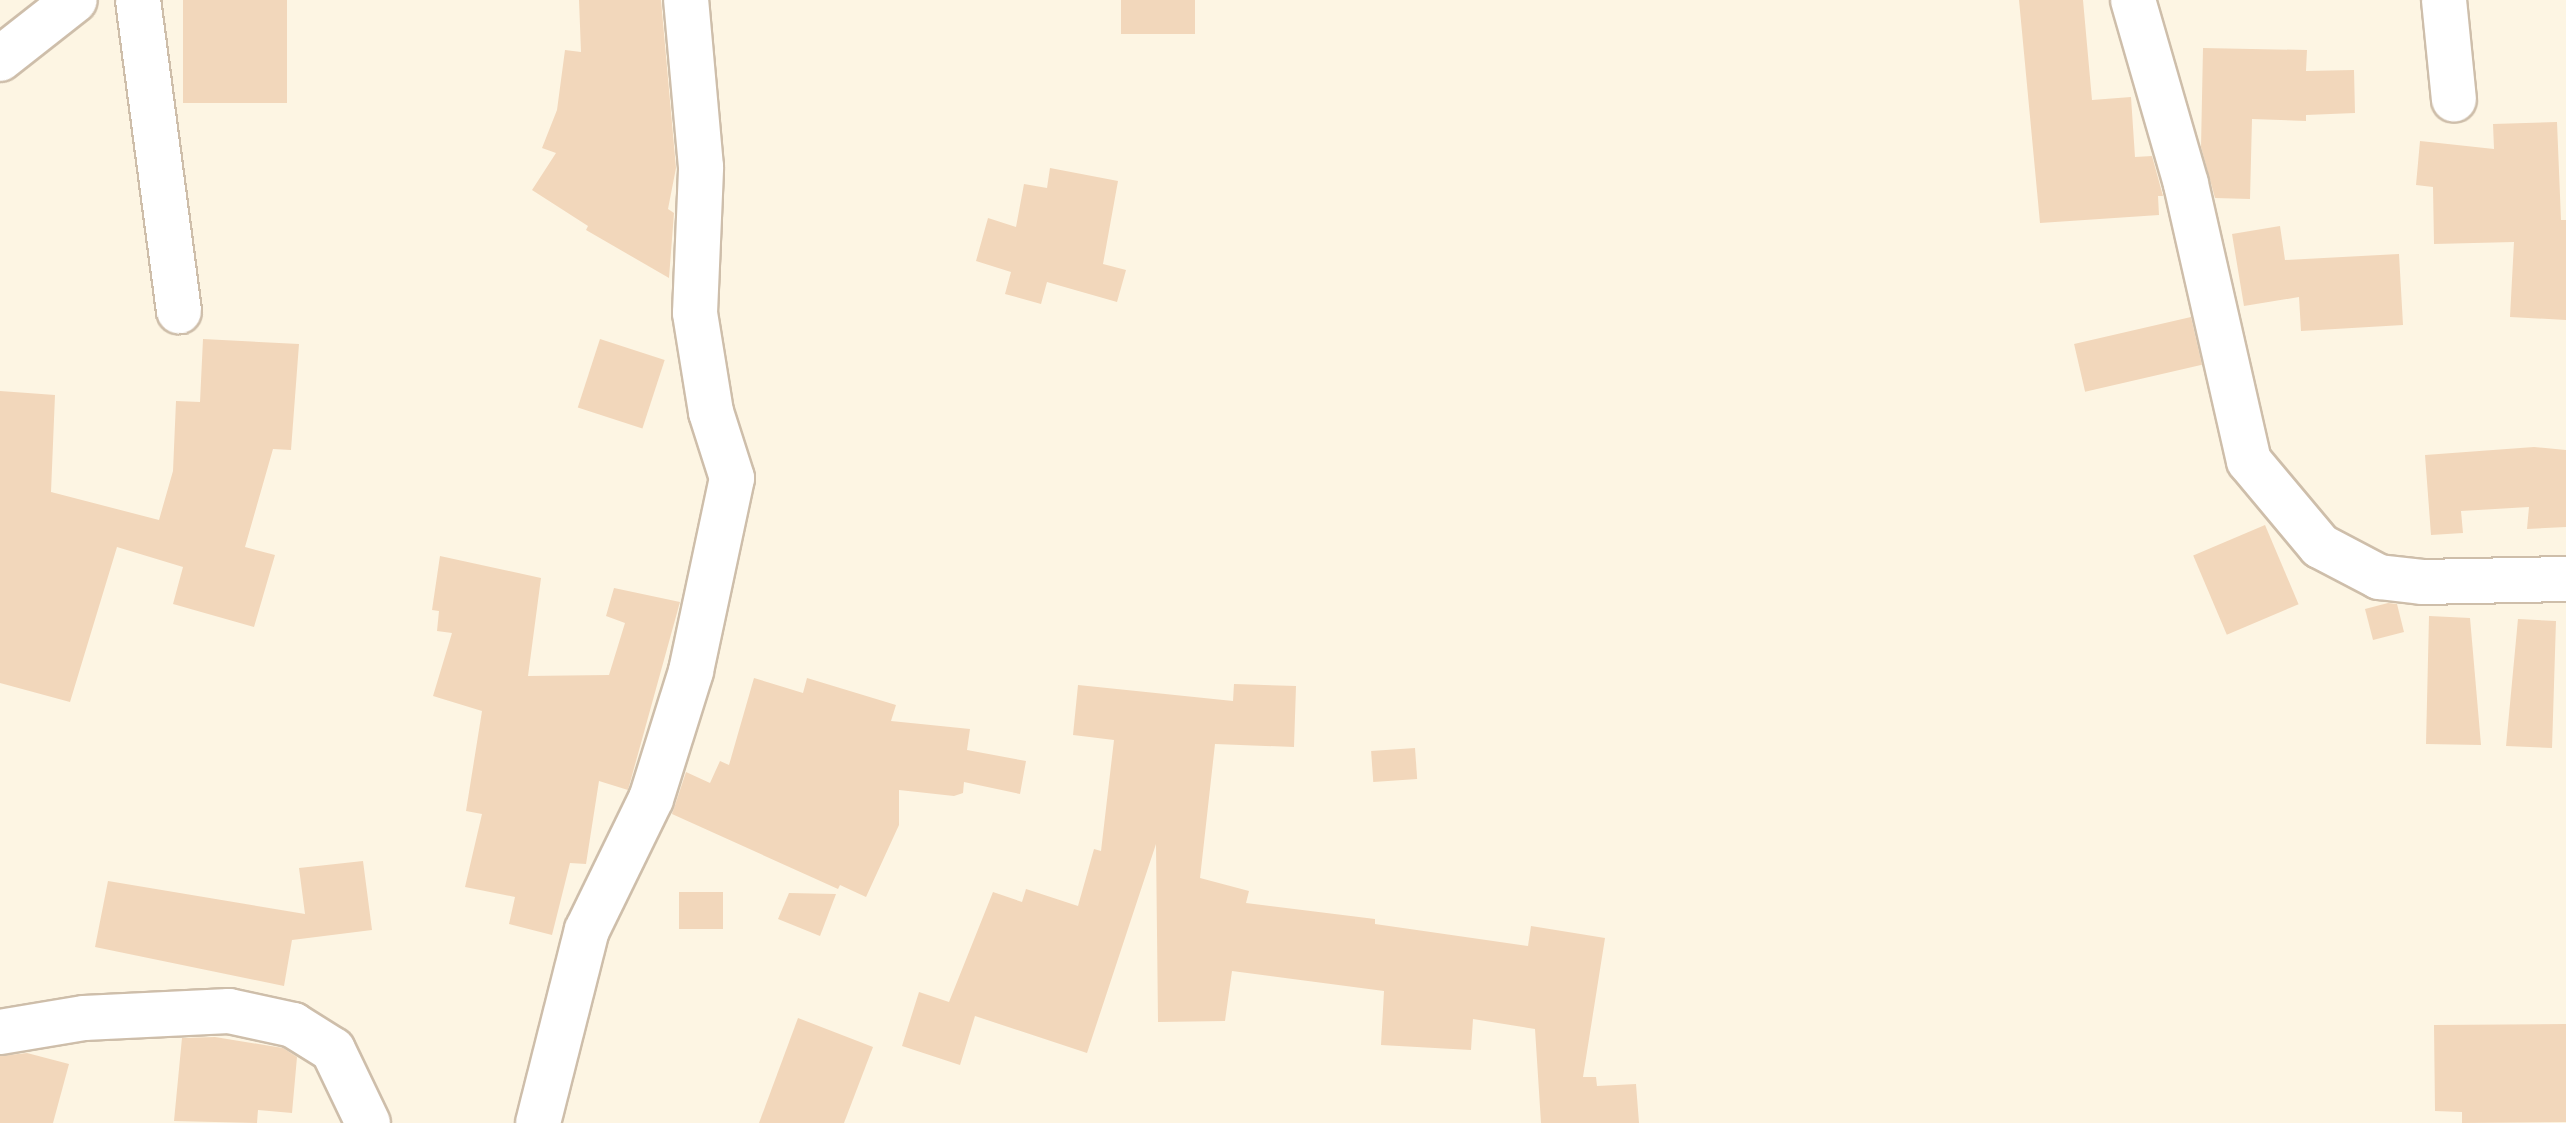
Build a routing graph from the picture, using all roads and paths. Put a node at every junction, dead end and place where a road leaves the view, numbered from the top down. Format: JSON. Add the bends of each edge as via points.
{"nodes":[{"id":1,"x":75,"y":0,"type":"edge"},
{"id":2,"x":138,"y":0,"type":"edge"},
{"id":3,"x":686,"y":0,"type":"edge"},
{"id":4,"x":2133,"y":0,"type":"edge"},
{"id":5,"x":2444,"y":0,"type":"edge"},
{"id":6,"x":0,"y":59,"type":"edge"},
{"id":7,"x":2454,"y":100,"type":"dead end"},
{"id":8,"x":179,"y":311,"type":"dead end"},
{"id":9,"x":2566,"y":579,"type":"edge"},
{"id":10,"x":0,"y":1032,"type":"edge"},
{"id":11,"x":368,"y":1123,"type":"edge"},
{"id":12,"x":538,"y":1123,"type":"edge"}],
"edges":[{"from":1,"to":6,"type":"street"},
{"from":2,"to":8,"type":"street"},
{"from":3,"to":12,"type":"street","via":[[701,167],[695,313],[711,412],[732,478],[691,671],[651,799],[587,930]]},
{"from":4,"to":9,"type":"street","via":[[2186,184],[2249,461],[2320,546],[2379,577],[2422,582]]},
{"from":5,"to":7,"type":"street"},
{"from":10,"to":11,"type":"street","via":[[84,1018],[229,1011],[293,1025],[333,1050]]}]}
